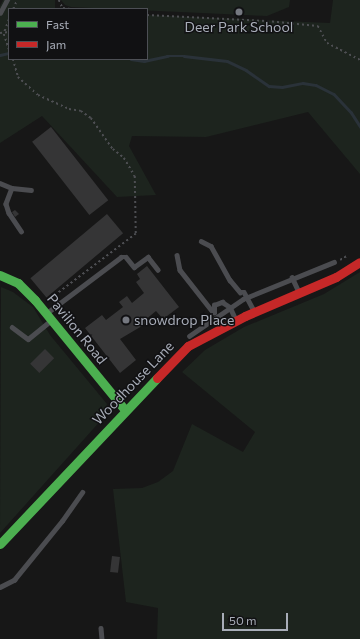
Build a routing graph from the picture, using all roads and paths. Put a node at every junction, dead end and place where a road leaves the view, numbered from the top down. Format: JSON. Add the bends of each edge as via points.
{"nodes":[{"id":1,"x":7,"y":0,"type":"edge"},
{"id":2,"x":0,"y":13,"type":"edge"},
{"id":3,"x":148,"y":15,"type":"edge"},
{"id":4,"x":8,"y":23,"type":"edge"},
{"id":5,"x":8,"y":32,"type":"edge"},
{"id":6,"x":0,"y":33,"type":"edge"},
{"id":7,"x":4,"y":34,"type":"junction"},
{"id":8,"x":8,"y":45,"type":"edge"},
{"id":9,"x":12,"y":60,"type":"edge"},
{"id":10,"x":360,"y":60,"type":"edge"},
{"id":11,"x":0,"y":183,"type":"edge"},
{"id":12,"x":12,"y":188,"type":"junction"},
{"id":13,"x":31,"y":190,"type":"dead end"},
{"id":14,"x":21,"y":231,"type":"dead end"},
{"id":15,"x":201,"y":241,"type":"dead end"},
{"id":16,"x":177,"y":254,"type":"dead end"},
{"id":17,"x":334,"y":262,"type":"dead end"},
{"id":18,"x":360,"y":262,"type":"edge"},
{"id":19,"x":158,"y":270,"type":"dead end"},
{"id":20,"x":0,"y":275,"type":"edge"},
{"id":21,"x":292,"y":277,"type":"junction"},
{"id":22,"x":300,"y":295,"type":"junction"},
{"id":23,"x":248,"y":297,"type":"junction"},
{"id":24,"x":230,"y":307,"type":"junction"},
{"id":25,"x":255,"y":312,"type":"junction"},
{"id":26,"x":45,"y":314,"type":"junction"},
{"id":27,"x":215,"y":314,"type":"junction"},
{"id":28,"x":236,"y":320,"type":"junction"},
{"id":29,"x":12,"y":328,"type":"dead end"},
{"id":30,"x":189,"y":336,"type":"dead end"},
{"id":31,"x":125,"y":410,"type":"junction"},
{"id":32,"x":82,"y":492,"type":"dead end"},
{"id":33,"x":0,"y":544,"type":"edge"},
{"id":34,"x":0,"y":587,"type":"edge"},
{"id":35,"x":101,"y":628,"type":"dead end"},
{"id":36,"x":102,"y":639,"type":"edge"}],
"edges":[{"from":1,"to":2,"type":"lane"},
{"from":3,"to":10,"type":"path","via":[[318,26],[327,42]]},
{"from":4,"to":7,"type":"path"},
{"from":5,"to":7,"type":"path"},
{"from":6,"to":7,"type":"path"},
{"from":7,"to":8,"type":"path"},
{"from":9,"to":26,"type":"path","via":[[18,77],[38,94],[69,109],[81,111],[91,118],[113,148],[124,158],[135,176],[136,234]]},
{"from":11,"to":12,"type":"lane"},
{"from":12,"to":13,"type":"lane"},
{"from":12,"to":14,"type":"lane","via":[[6,204]]},
{"from":15,"to":23,"type":"lane","via":[[211,246],[230,280]]},
{"from":16,"to":27,"type":"lane","via":[[180,270]]},
{"from":17,"to":21,"type":"lane"},
{"from":18,"to":22,"type":"street","name":"Woodhouse Lane"},
{"from":19,"to":26,"type":"lane","via":[[148,258],[134,267],[126,257],[121,257]]},
{"from":20,"to":26,"type":"street","name":"Pavilion Road","via":[[18,283]]},
{"from":21,"to":22,"type":"lane"},
{"from":21,"to":23,"type":"lane"},
{"from":22,"to":25,"type":"street","name":"Woodhouse Lane"},
{"from":23,"to":24,"type":"lane"},
{"from":23,"to":25,"type":"lane"},
{"from":24,"to":27,"type":"lane"},
{"from":24,"to":27,"type":"lane","via":[[219,302],[214,305]]},
{"from":24,"to":28,"type":"lane"},
{"from":25,"to":28,"type":"street","name":"Woodhouse Lane"},
{"from":26,"to":29,"type":"lane","via":[[28,339]]},
{"from":26,"to":31,"type":"street","name":"Pavilion Road"},
{"from":27,"to":30,"type":"lane"},
{"from":28,"to":31,"type":"street","name":"Woodhouse Lane","via":[[188,346]]},
{"from":31,"to":33,"type":"street","name":"Woodhouse Lane"},
{"from":32,"to":34,"type":"lane","via":[[14,580]]},
{"from":35,"to":36,"type":"lane"}]}
